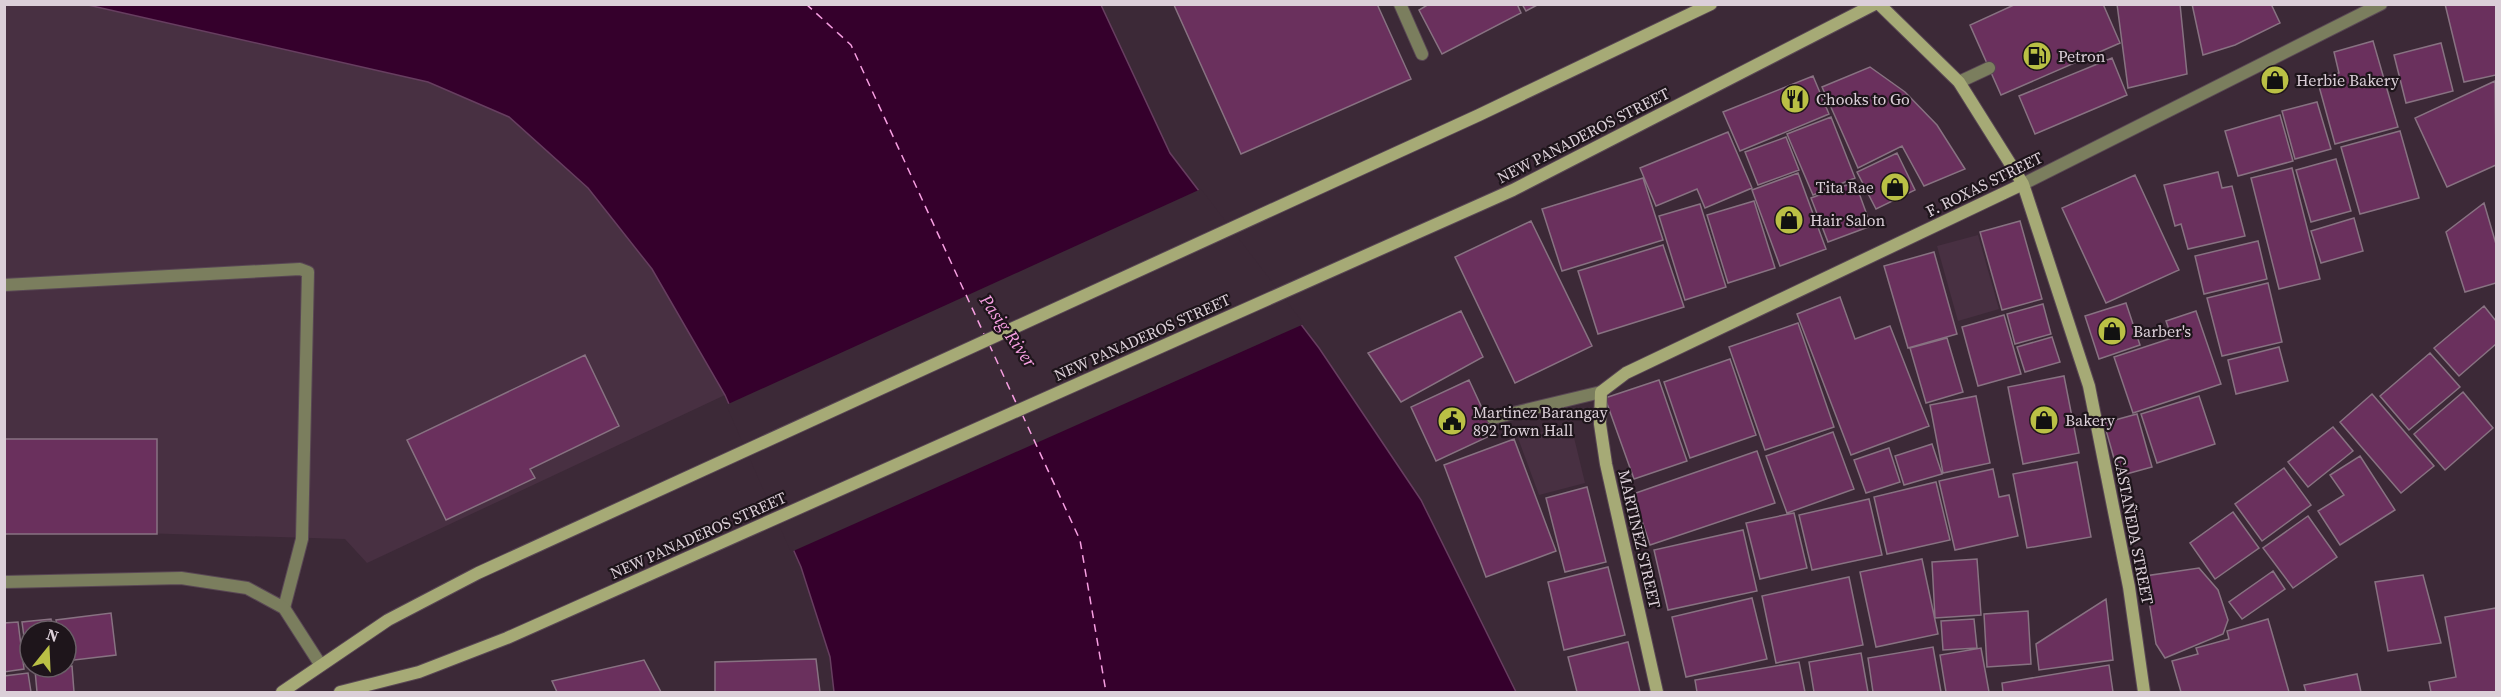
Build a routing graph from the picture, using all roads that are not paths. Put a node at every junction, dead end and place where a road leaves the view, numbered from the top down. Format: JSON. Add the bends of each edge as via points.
{"nodes":[{"id":1,"x":1400,"y":4,"type":"edge"},
{"id":2,"x":1711,"y":4,"type":"edge"},
{"id":3,"x":1875,"y":4,"type":"edge"},
{"id":4,"x":1879,"y":4,"type":"edge"},
{"id":5,"x":2381,"y":4,"type":"edge"},
{"id":6,"x":1422,"y":54,"type":"dead end"},
{"id":7,"x":1989,"y":68,"type":"dead end"},
{"id":8,"x":1959,"y":82,"type":"junction"},
{"id":9,"x":2023,"y":184,"type":"junction"},
{"id":10,"x":4,"y":285,"type":"edge"},
{"id":11,"x":1601,"y":392,"type":"junction"},
{"id":12,"x":1493,"y":418,"type":"dead end"},
{"id":13,"x":4,"y":582,"type":"edge"},
{"id":14,"x":284,"y":608,"type":"junction"},
{"id":15,"x":320,"y":664,"type":"junction"},
{"id":16,"x":282,"y":693,"type":"edge"},
{"id":17,"x":340,"y":693,"type":"edge"},
{"id":18,"x":1657,"y":693,"type":"edge"},
{"id":19,"x":2144,"y":693,"type":"edge"}],
"edges":[{"from":1,"to":6,"type":"street"},
{"from":2,"to":15,"type":"main road","via":[[1479,115],[478,573],[388,620]]},
{"from":3,"to":17,"type":"main road","name":"NEW PANADEROS STREET","via":[[1513,190],[507,638],[419,672]]},
{"from":4,"to":8,"type":"main road","name":"CASTAÑEDA STREET"},
{"from":5,"to":9,"type":"street","name":"F. ROXAS STREET"},
{"from":7,"to":8,"type":"street"},
{"from":8,"to":9,"type":"main road","name":"CASTAÑEDA STREET"},
{"from":9,"to":11,"type":"main road","name":"F. ROXAS STREET","via":[[1626,373]]},
{"from":9,"to":19,"type":"main road","name":"CASTAÑEDA STREET","via":[[2089,386],[2129,587]]},
{"from":10,"to":14,"type":"street","via":[[300,269],[308,272],[302,539]]},
{"from":11,"to":12,"type":"street"},
{"from":11,"to":18,"type":"main road","name":"MARTINEZ STREET","via":[[1599,424],[1606,464]]},
{"from":13,"to":14,"type":"street","via":[[182,578],[247,588]]},
{"from":14,"to":15,"type":"street"},
{"from":15,"to":16,"type":"main road"}]}
